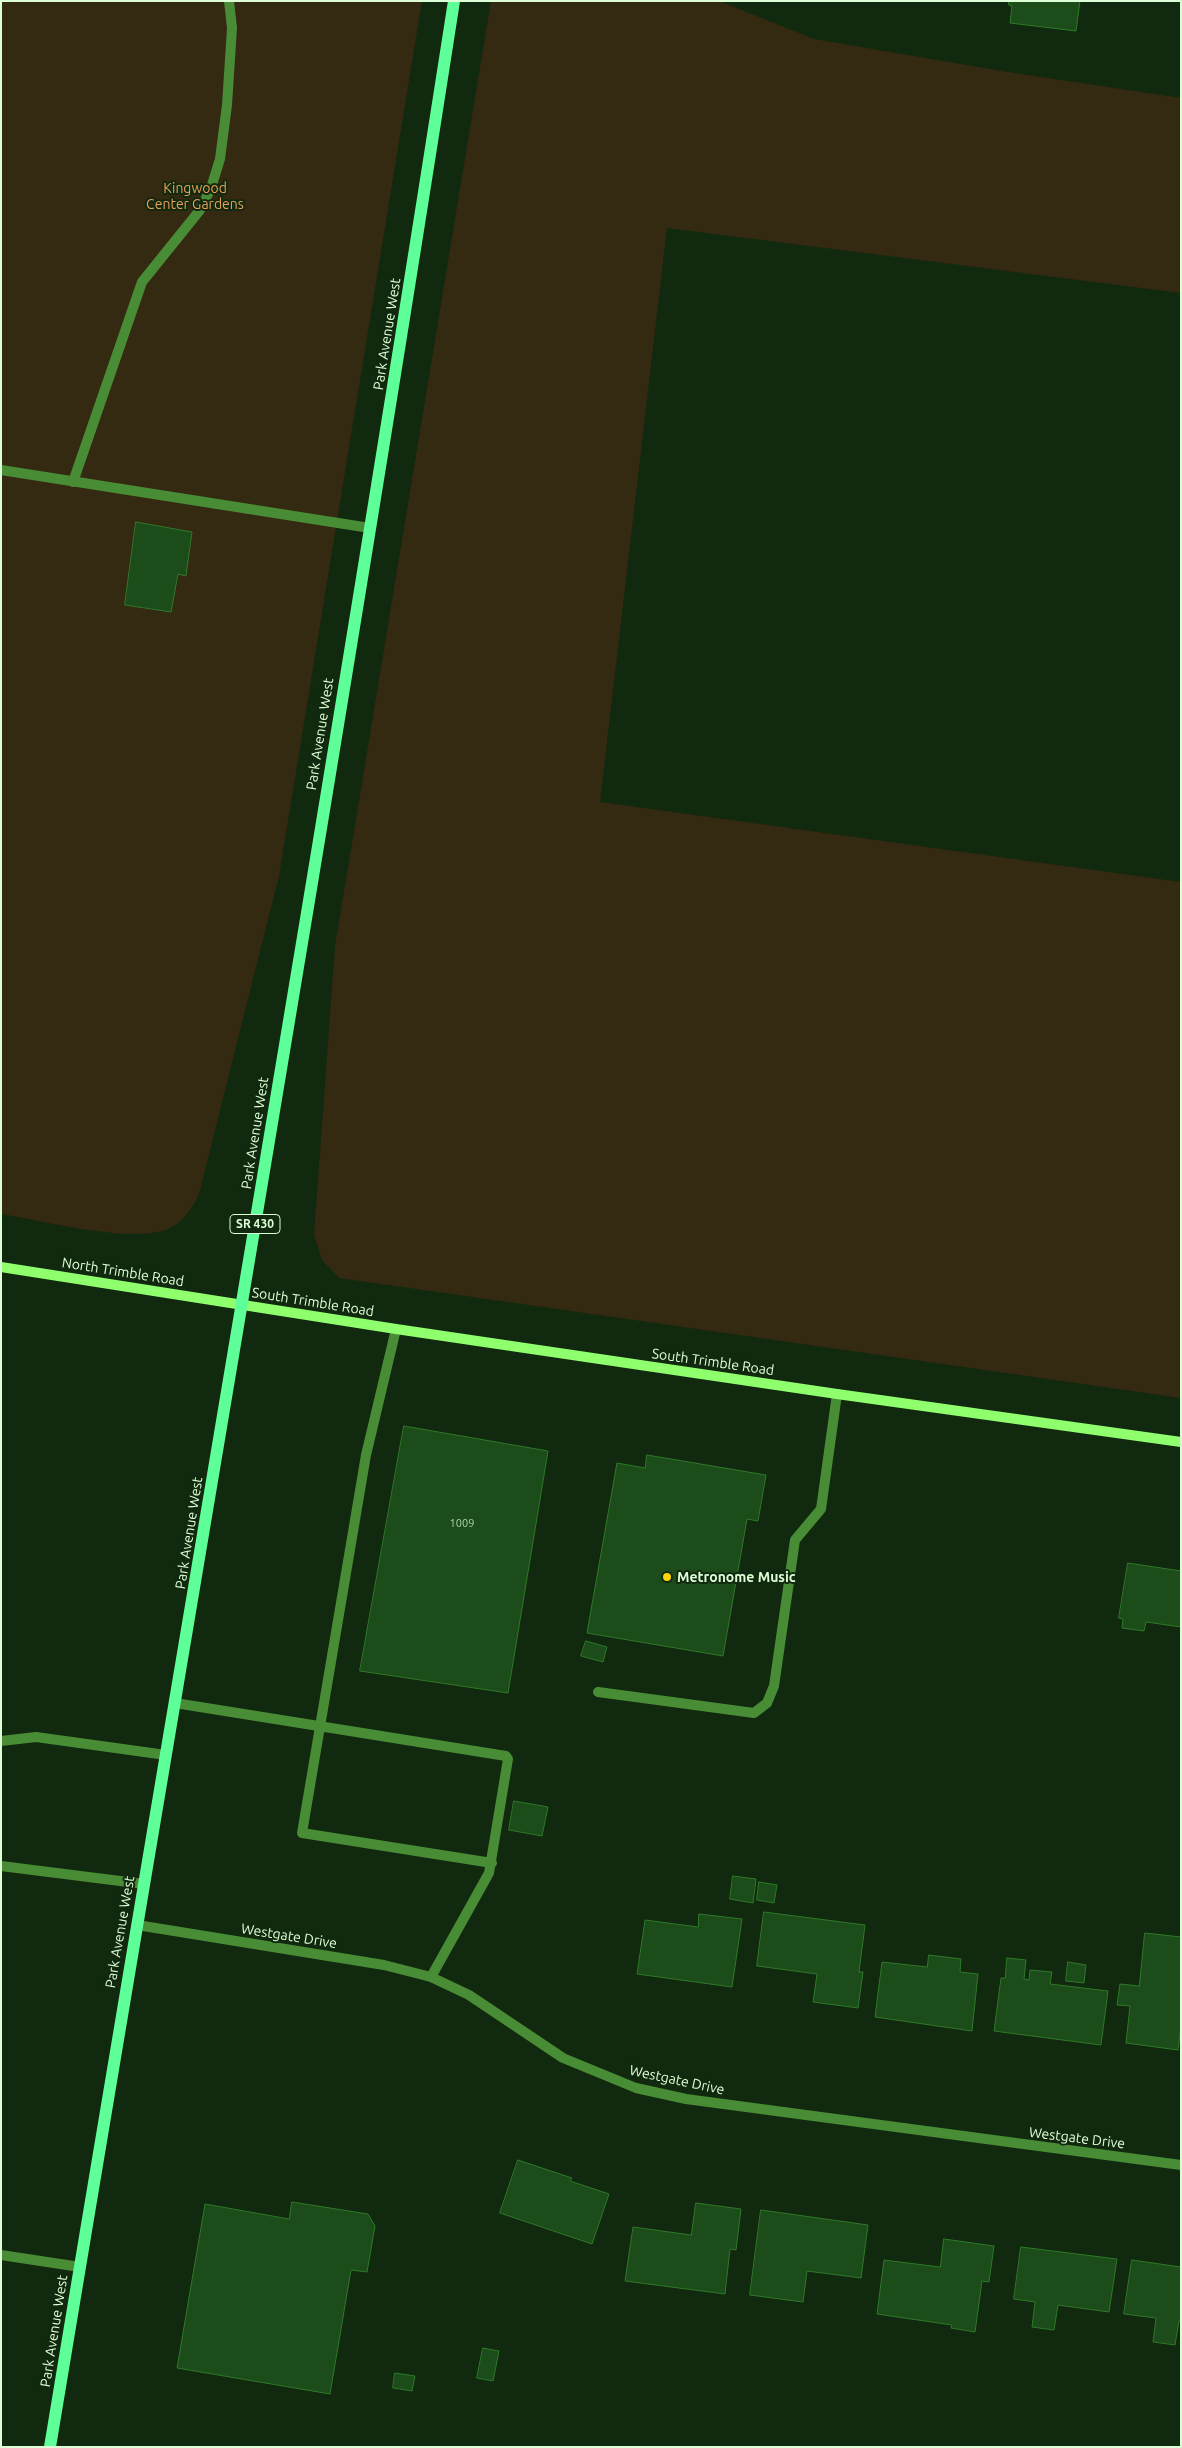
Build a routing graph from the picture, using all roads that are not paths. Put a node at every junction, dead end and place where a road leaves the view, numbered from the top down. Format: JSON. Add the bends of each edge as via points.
{"nodes":[{"id":1,"x":229,"y":1,"type":"edge"},
{"id":2,"x":454,"y":1,"type":"edge"},
{"id":3,"x":1,"y":470,"type":"edge"},
{"id":4,"x":73,"y":482,"type":"junction"},
{"id":5,"x":370,"y":528,"type":"junction"},
{"id":6,"x":1,"y":1267,"type":"edge"},
{"id":7,"x":242,"y":1304,"type":"junction"},
{"id":8,"x":396,"y":1329,"type":"junction"},
{"id":9,"x":837,"y":1394,"type":"junction"},
{"id":10,"x":1181,"y":1442,"type":"edge"},
{"id":11,"x":598,"y":1692,"type":"dead end"},
{"id":12,"x":175,"y":1703,"type":"junction"},
{"id":13,"x":320,"y":1726,"type":"junction"},
{"id":14,"x":1,"y":1741,"type":"edge"},
{"id":15,"x":166,"y":1755,"type":"junction"},
{"id":16,"x":492,"y":1863,"type":"junction"},
{"id":17,"x":1,"y":1866,"type":"edge"},
{"id":18,"x":144,"y":1884,"type":"junction"},
{"id":19,"x":137,"y":1925,"type":"junction"},
{"id":20,"x":431,"y":1977,"type":"junction"},
{"id":21,"x":1181,"y":2165,"type":"edge"},
{"id":22,"x":1,"y":2255,"type":"edge"},
{"id":23,"x":80,"y":2267,"type":"junction"},
{"id":24,"x":50,"y":2447,"type":"edge"}],
"edges":[{"from":1,"to":4,"type":"street","via":[[231,44],[227,106],[220,159],[211,188],[200,210],[142,282]]},
{"from":2,"to":5,"type":"main road","name":"Park Avenue West","number":"SR 430"},
{"from":3,"to":4,"type":"street"},
{"from":4,"to":5,"type":"street"},
{"from":5,"to":7,"type":"main road","name":"Park Avenue West","number":"SR 430"},
{"from":6,"to":7,"type":"main road","name":"North Trimble Road"},
{"from":7,"to":8,"type":"main road","name":"South Trimble Road"},
{"from":7,"to":12,"type":"main road","name":"Park Avenue West","number":"SR 430"},
{"from":8,"to":9,"type":"main road","name":"South Trimble Road"},
{"from":8,"to":13,"type":"street","via":[[366,1455]]},
{"from":9,"to":10,"type":"main road","name":"South Trimble Road"},
{"from":9,"to":11,"type":"street","via":[[821,1509],[795,1540],[774,1686],[767,1703],[754,1713]]},
{"from":12,"to":13,"type":"street"},
{"from":12,"to":15,"type":"main road","name":"Park Avenue West","number":"SR 430"},
{"from":13,"to":16,"type":"street","via":[[504,1755],[508,1759]]},
{"from":13,"to":16,"type":"street","via":[[302,1833]]},
{"from":14,"to":15,"type":"street","via":[[36,1737]]},
{"from":15,"to":18,"type":"main road","name":"Park Avenue West","number":"SR 430"},
{"from":16,"to":20,"type":"street"},
{"from":17,"to":18,"type":"street"},
{"from":18,"to":19,"type":"main road","name":"Park Avenue West","number":"SR 430"},
{"from":19,"to":20,"type":"street","name":"Westgate Drive","via":[[384,1965]]},
{"from":19,"to":23,"type":"main road","name":"Park Avenue West","number":"SR 430"},
{"from":20,"to":21,"type":"street","name":"Westgate Drive","via":[[470,1994],[563,2058],[636,2088],[686,2099]]},
{"from":22,"to":23,"type":"street"},
{"from":23,"to":24,"type":"main road","name":"Park Avenue West","number":"SR 430"}]}
